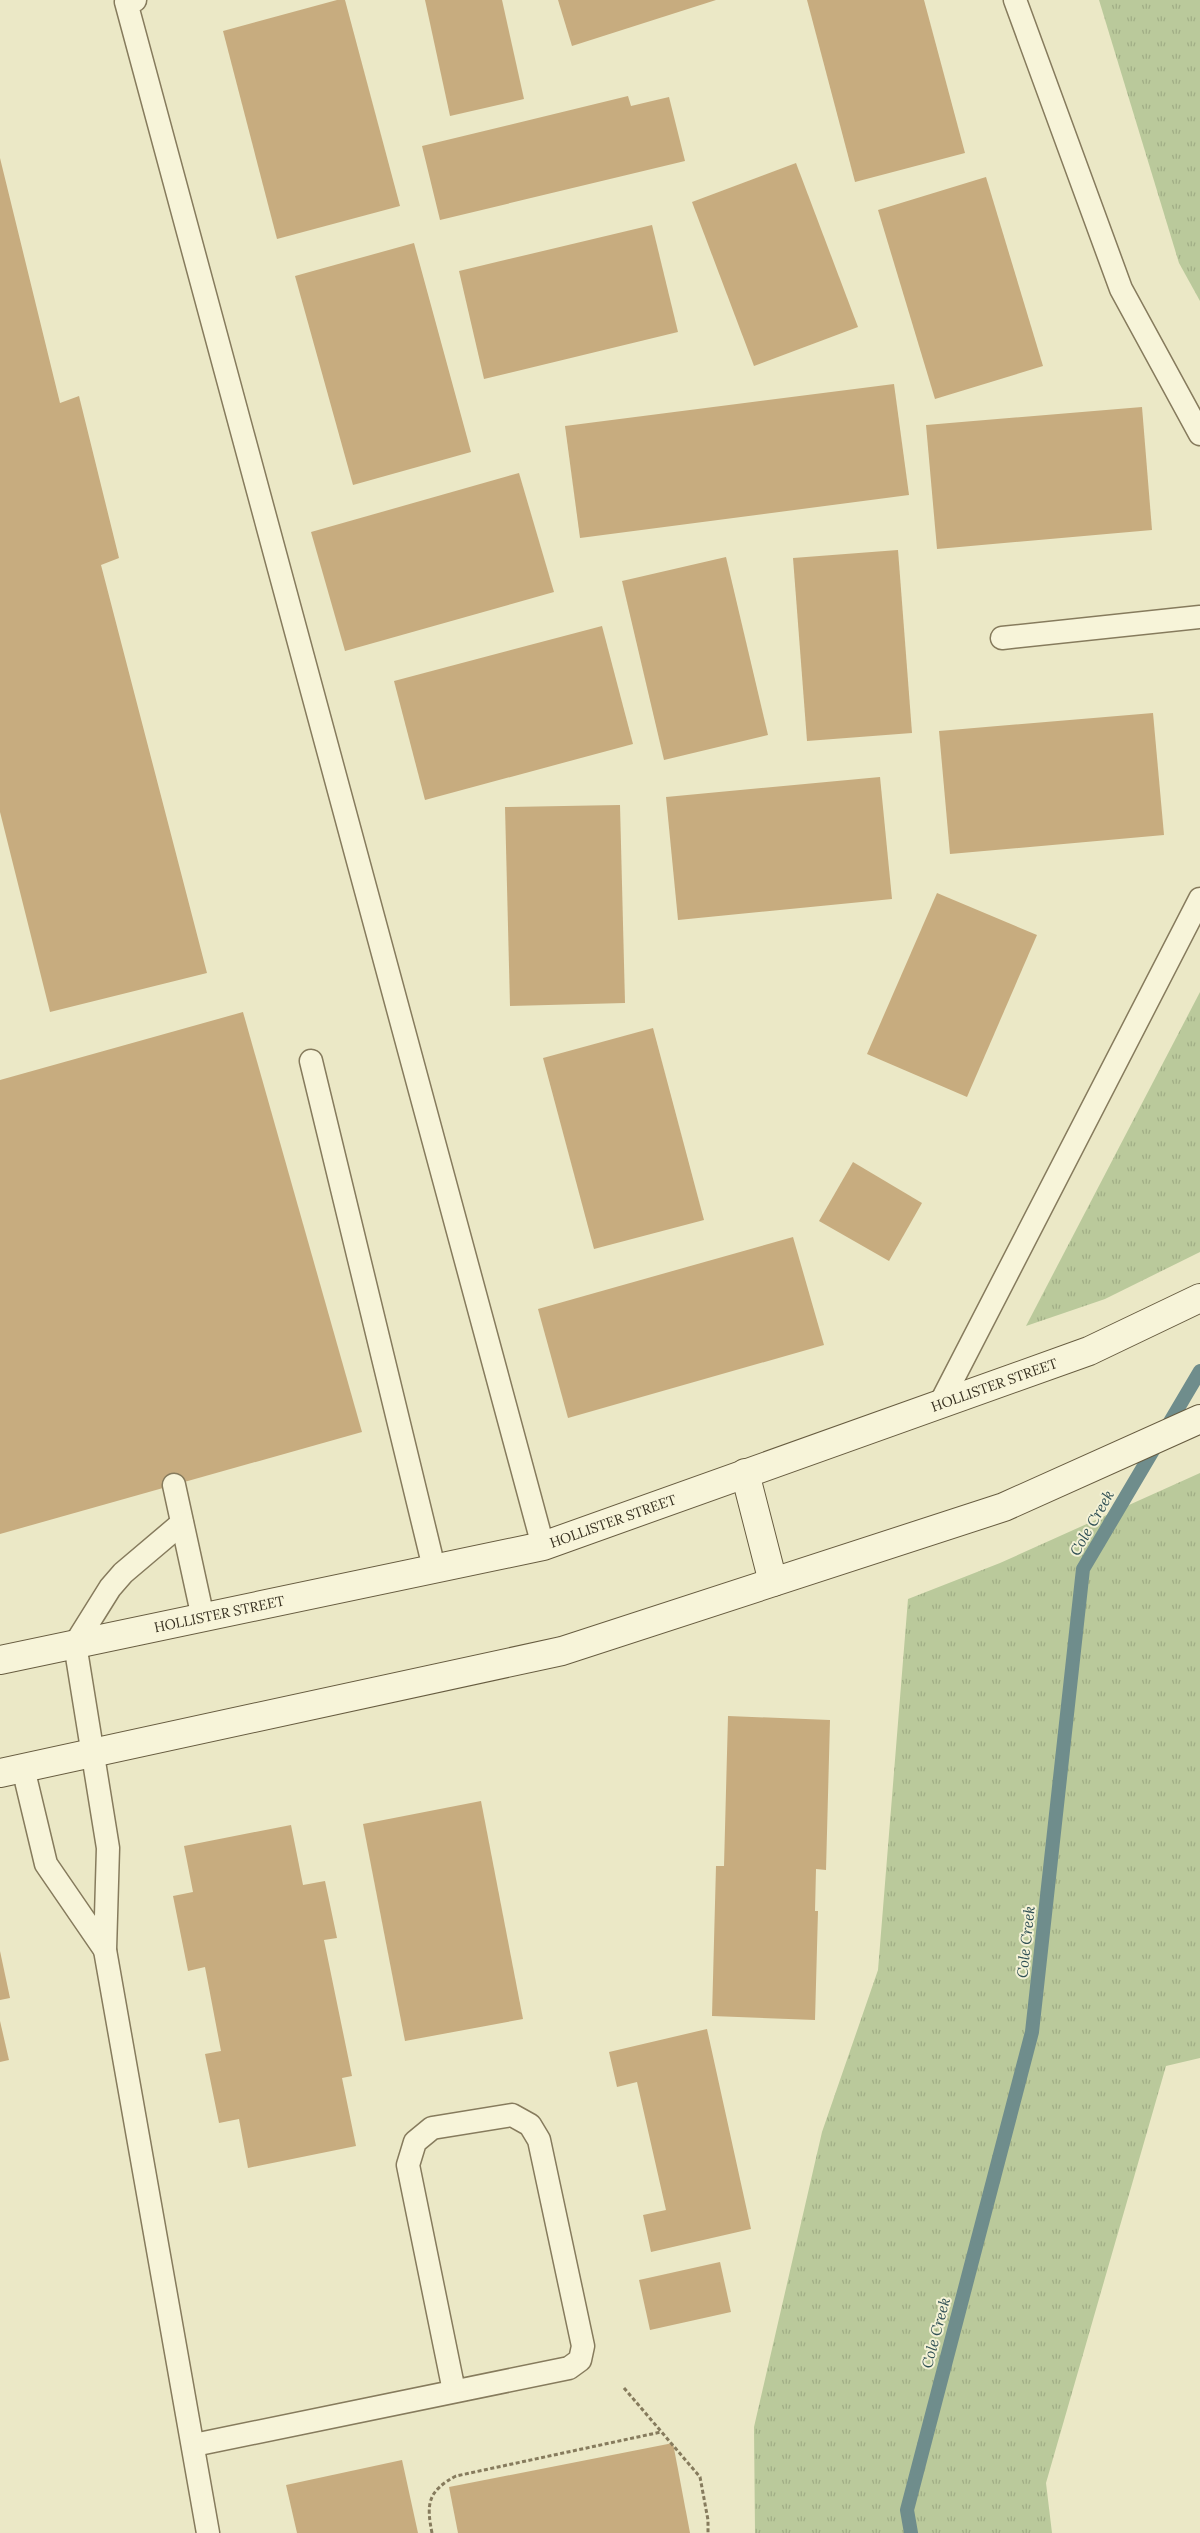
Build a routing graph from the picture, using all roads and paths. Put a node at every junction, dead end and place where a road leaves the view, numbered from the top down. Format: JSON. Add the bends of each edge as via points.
{"nodes":[{"id":1,"x":135,"y":0,"type":"edge"},
{"id":2,"x":1015,"y":0,"type":"edge"},
{"id":3,"x":1200,"y":434,"type":"edge"},
{"id":4,"x":1200,"y":617,"type":"edge"},
{"id":5,"x":1002,"y":638,"type":"dead end"},
{"id":6,"x":1200,"y":899,"type":"edge"},
{"id":7,"x":311,"y":1061,"type":"dead end"},
{"id":8,"x":1200,"y":1298,"type":"edge"},
{"id":9,"x":941,"y":1402,"type":"junction"},
{"id":10,"x":1200,"y":1418,"type":"edge"},
{"id":11,"x":745,"y":1473,"type":"junction"},
{"id":12,"x":174,"y":1485,"type":"dead end"},
{"id":13,"x":182,"y":1523,"type":"junction"},
{"id":14,"x":543,"y":1546,"type":"junction"},
{"id":15,"x":434,"y":1568,"type":"junction"},
{"id":16,"x":773,"y":1582,"type":"junction"},
{"id":17,"x":203,"y":1618,"type":"junction"},
{"id":18,"x":75,"y":1644,"type":"junction"},
{"id":19,"x":0,"y":1660,"type":"edge"},
{"id":20,"x":92,"y":1752,"type":"junction"},
{"id":21,"x":12,"y":1771,"type":"edge"},
{"id":22,"x":105,"y":1950,"type":"junction"},
{"id":23,"x":624,"y":2388,"type":"dead end"},
{"id":24,"x":454,"y":2391,"type":"junction"},
{"id":25,"x":662,"y":2432,"type":"junction"},
{"id":26,"x":194,"y":2444,"type":"junction"},
{"id":27,"x":208,"y":2533,"type":"edge"},
{"id":28,"x":432,"y":2533,"type":"edge"},
{"id":29,"x":708,"y":2533,"type":"edge"}],
"edges":[{"from":1,"to":14,"type":"lane","via":[[126,2]]},
{"from":2,"to":3,"type":"lane","via":[[1121,289]]},
{"from":4,"to":5,"type":"lane"},
{"from":6,"to":9,"type":"lane"},
{"from":7,"to":15,"type":"lane"},
{"from":8,"to":9,"type":"main road","name":"HOLLISTER STREET","via":[[1089,1351]]},
{"from":9,"to":11,"type":"main road","name":"HOLLISTER STREET"},
{"from":10,"to":16,"type":"main road","via":[[1004,1507]]},
{"from":11,"to":14,"type":"main road","name":"HOLLISTER STREET"},
{"from":11,"to":16,"type":"main road"},
{"from":12,"to":13,"type":"lane"},
{"from":13,"to":17,"type":"lane"},
{"from":13,"to":18,"type":"lane","via":[[123,1573]]},
{"from":14,"to":15,"type":"main road","name":"HOLLISTER STREET"},
{"from":15,"to":17,"type":"main road","name":"HOLLISTER STREET"},
{"from":16,"to":20,"type":"main road","via":[[562,1651]]},
{"from":17,"to":18,"type":"main road","name":"HOLLISTER STREET"},
{"from":18,"to":19,"type":"main road","name":"HOLLISTER STREET"},
{"from":18,"to":20,"type":"lane"},
{"from":20,"to":21,"type":"main road"},
{"from":20,"to":22,"type":"lane","via":[[108,1848]]},
{"from":21,"to":22,"type":"lane","via":[[46,1864]]},
{"from":22,"to":26,"type":"lane"},
{"from":23,"to":25,"type":"path"},
{"from":24,"to":24,"type":"lane","via":[[408,2165],[415,2142],[432,2128],[512,2115],[530,2125],[539,2140],[584,2346],[580,2360],[569,2368]]},
{"from":24,"to":26,"type":"lane"},
{"from":25,"to":28,"type":"path","via":[[456,2476],[433,2492],[428,2510]]},
{"from":25,"to":29,"type":"path","via":[[700,2478]]},
{"from":26,"to":27,"type":"lane"}]}
